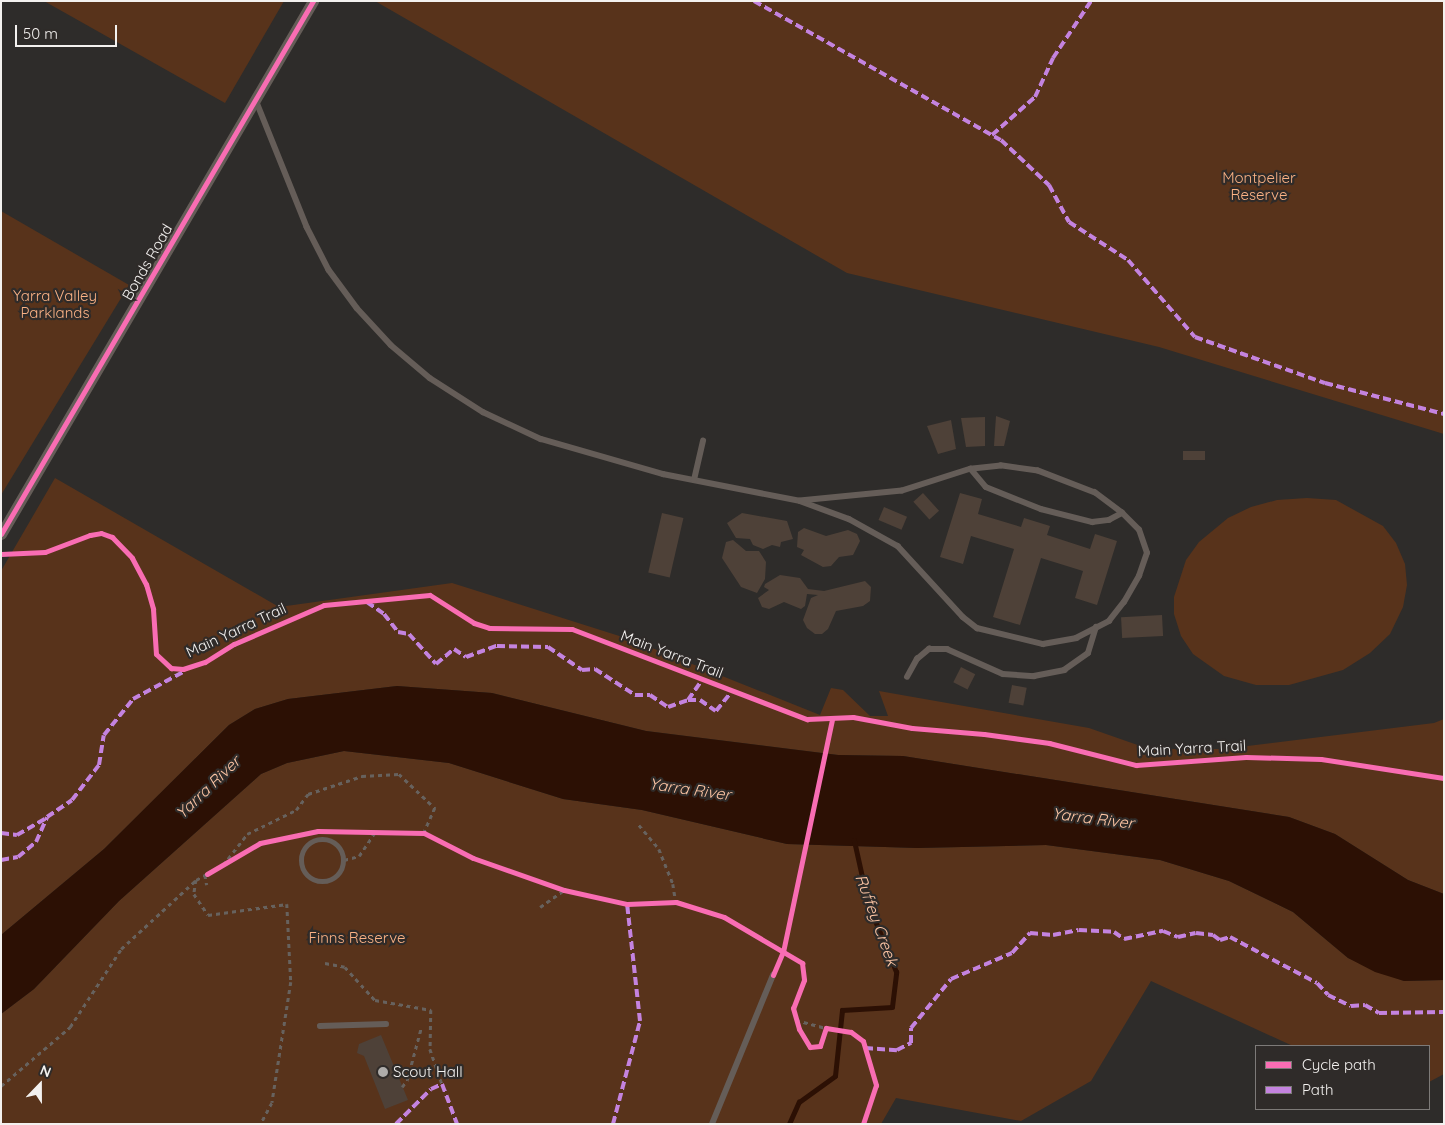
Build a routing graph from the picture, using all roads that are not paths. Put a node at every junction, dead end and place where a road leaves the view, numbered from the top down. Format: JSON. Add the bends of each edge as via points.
{"nodes":[{"id":1,"x":313,"y":1,"type":"edge"},
{"id":2,"x":255,"y":97,"type":"junction"},
{"id":3,"x":704,"y":441,"type":"dead end"},
{"id":4,"x":971,"y":469,"type":"junction"},
{"id":5,"x":694,"y":480,"type":"junction"},
{"id":6,"x":800,"y":501,"type":"junction"},
{"id":7,"x":1122,"y":513,"type":"junction"},
{"id":8,"x":1,"y":534,"type":"edge"},
{"id":9,"x":1096,"y":627,"type":"junction"},
{"id":10,"x":907,"y":677,"type":"dead end"},
{"id":11,"x":344,"y":860,"type":"joint"},
{"id":12,"x":773,"y":975,"type":"dead end"},
{"id":13,"x":386,"y":1024,"type":"dead end"},
{"id":14,"x":320,"y":1026,"type":"dead end"},
{"id":15,"x":712,"y":1124,"type":"edge"}],
"edges":[{"from":1,"to":2,"type":"street","name":"Bonds Road"},
{"from":2,"to":5,"type":"lane","via":[[307,227],[329,270],[357,308],[392,345],[430,378],[483,412],[541,439]]},
{"from":2,"to":8,"type":"street","name":"Bonds Road","via":[[94,380]]},
{"from":3,"to":5,"type":"lane"},
{"from":4,"to":6,"type":"lane","via":[[902,491]]},
{"from":4,"to":7,"type":"lane","via":[[1001,466],[1052,474],[1095,493]]},
{"from":4,"to":7,"type":"lane","via":[[986,487],[1066,516],[1092,522],[1109,520]]},
{"from":5,"to":6,"type":"lane"},
{"from":6,"to":9,"type":"lane","via":[[849,519],[887,538],[908,556],[963,618],[977,628],[1043,644],[1076,638]]},
{"from":7,"to":9,"type":"lane","via":[[1139,530],[1147,553],[1140,576],[1124,602],[1109,621]]},
{"from":9,"to":10,"type":"lane","via":[[1088,653],[1064,670],[1034,676],[1003,674],[946,649],[929,649],[917,659]]},
{"from":11,"to":11,"type":"lane","via":[[338,875],[323,882],[308,876],[302,861],[308,846],[322,840],[337,846]]},
{"from":12,"to":15,"type":"lane"},
{"from":13,"to":14,"type":"lane"}]}
